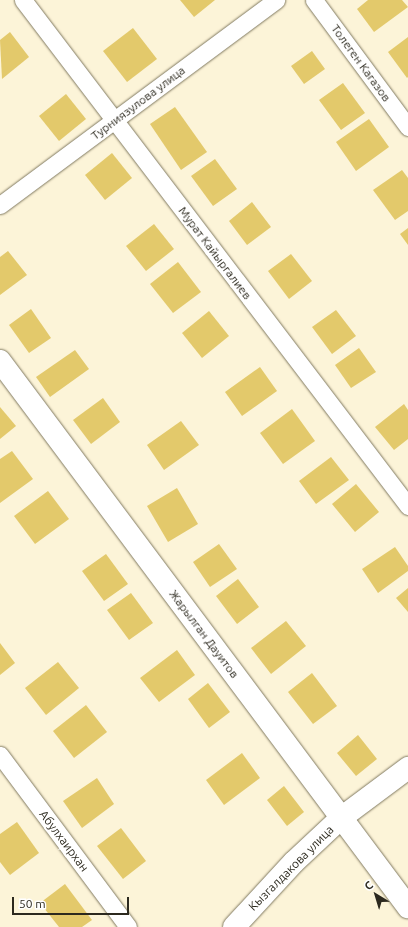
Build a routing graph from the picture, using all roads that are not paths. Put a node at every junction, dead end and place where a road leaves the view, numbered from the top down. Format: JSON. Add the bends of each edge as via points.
{"nodes":[{"id":1,"x":23,"y":0,"type":"edge"},
{"id":2,"x":276,"y":0,"type":"edge"},
{"id":3,"x":314,"y":0,"type":"edge"},
{"id":4,"x":114,"y":121,"type":"junction"},
{"id":5,"x":408,"y":127,"type":"edge"},
{"id":6,"x":0,"y":206,"type":"edge"},
{"id":7,"x":0,"y":361,"type":"edge"},
{"id":8,"x":408,"y":506,"type":"edge"},
{"id":9,"x":0,"y":755,"type":"edge"},
{"id":10,"x":408,"y":768,"type":"edge"},
{"id":11,"x":341,"y":818,"type":"junction"},
{"id":12,"x":408,"y":907,"type":"edge"},
{"id":13,"x":128,"y":927,"type":"edge"},
{"id":14,"x":234,"y":927,"type":"edge"}],
"edges":[{"from":1,"to":4,"type":"street","name":"Мурат Кайыргалиев"},
{"from":2,"to":4,"type":"street","name":"Турниязулова улица"},
{"from":3,"to":5,"type":"street","name":"Толеген Кагазов"},
{"from":4,"to":6,"type":"street","name":"Турниязулова улица"},
{"from":4,"to":8,"type":"street","name":"Мурат Кайыргалиев"},
{"from":7,"to":11,"type":"street","name":"Жарылган Дауитов"},
{"from":9,"to":13,"type":"street","name":"Абулхаирхан"},
{"from":10,"to":11,"type":"street","name":"Кызгалдакова улица"},
{"from":11,"to":12,"type":"street","name":"Жарылган Дауитов"},
{"from":11,"to":14,"type":"street","name":"Кызгалдакова улица","via":[[294,862]]}]}
